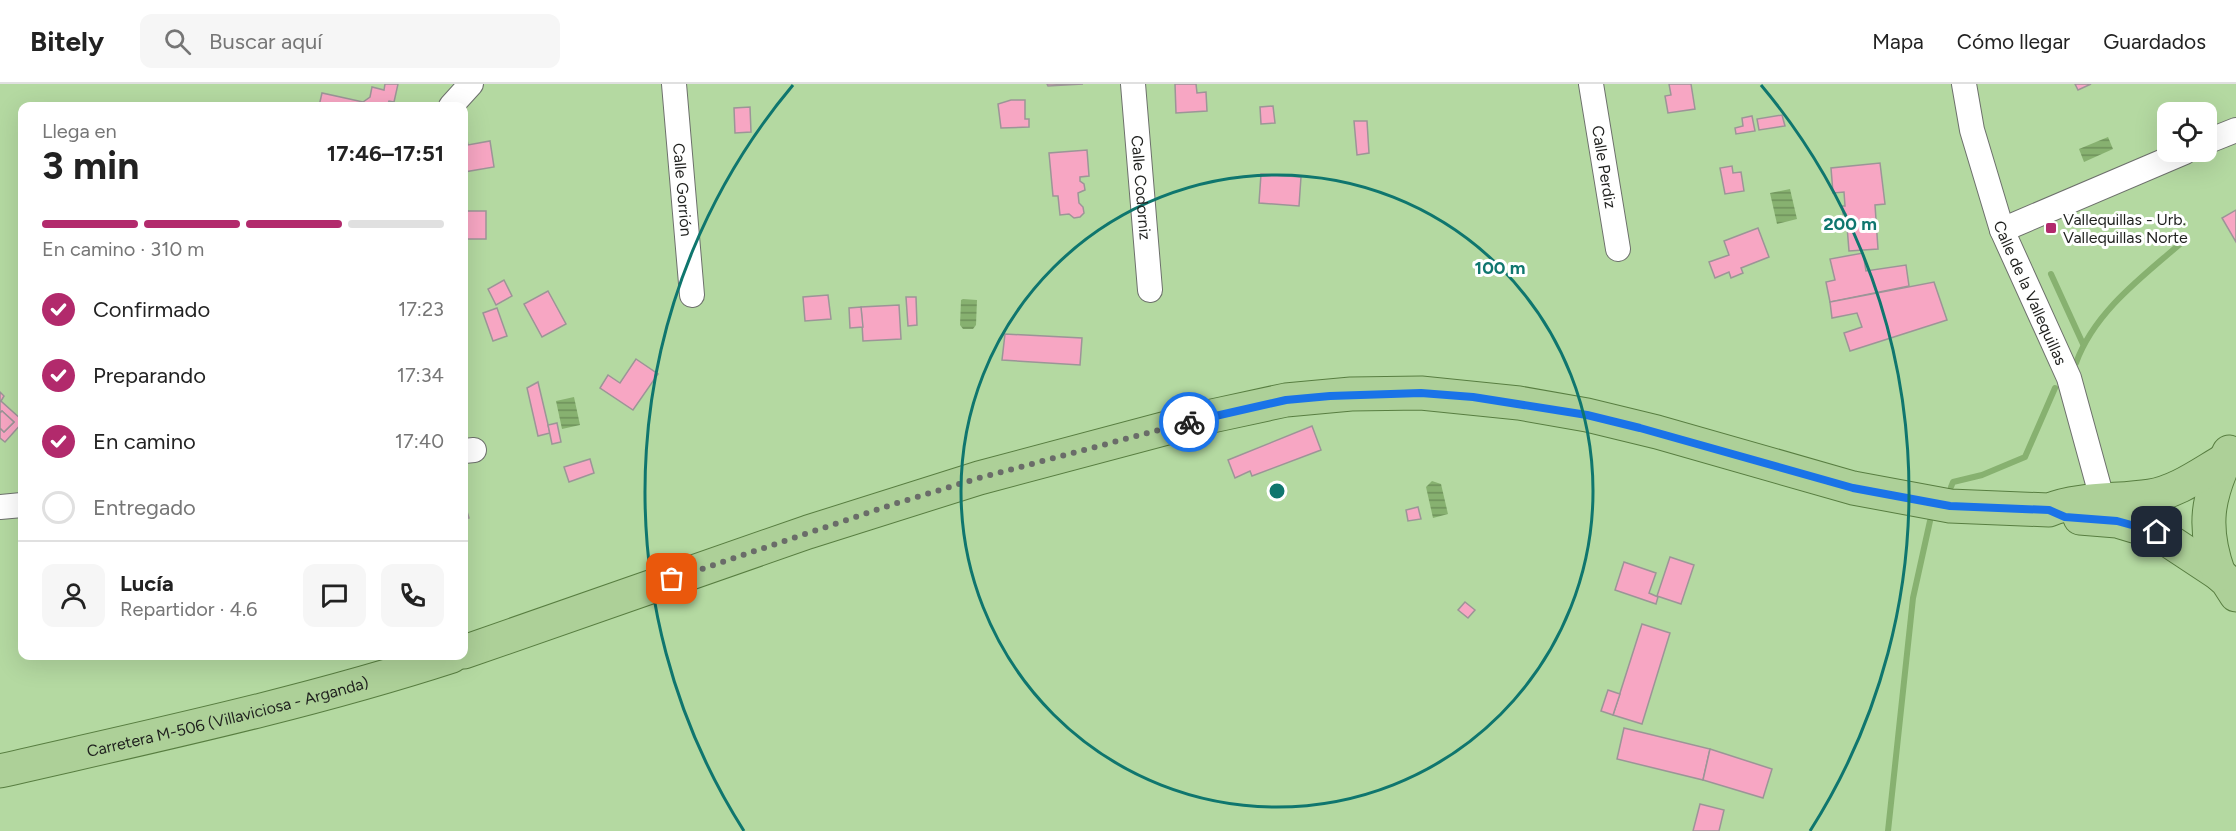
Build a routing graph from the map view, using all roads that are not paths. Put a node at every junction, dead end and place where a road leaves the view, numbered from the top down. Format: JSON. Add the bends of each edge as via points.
{"nodes":[{"id":1,"x":471,"y":84,"type":"edge"},
{"id":2,"x":674,"y":84,"type":"edge"},
{"id":3,"x":1133,"y":84,"type":"edge"},
{"id":4,"x":1590,"y":84,"type":"edge"},
{"id":5,"x":1964,"y":84,"type":"edge"},
{"id":6,"x":455,"y":102,"type":"edge"},
{"id":7,"x":2236,"y":130,"type":"edge"},
{"id":8,"x":2217,"y":138,"type":"edge"},
{"id":9,"x":2162,"y":162,"type":"edge"},
{"id":10,"x":2002,"y":230,"type":"junction"},
{"id":11,"x":1618,"y":249,"type":"dead end"},
{"id":12,"x":1150,"y":290,"type":"dead end"},
{"id":13,"x":692,"y":296,"type":"dead end"},
{"id":14,"x":2232,"y":447,"type":"edge"},
{"id":15,"x":2103,"y":502,"type":"junction"},
{"id":16,"x":18,"y":505,"type":"edge"},
{"id":17,"x":0,"y":507,"type":"edge"},
{"id":18,"x":2049,"y":510,"type":"junction"},
{"id":19,"x":2231,"y":583,"type":"edge"},
{"id":20,"x":468,"y":651,"type":"edge"},
{"id":21,"x":438,"y":660,"type":"edge"},
{"id":22,"x":0,"y":771,"type":"edge"}],
"edges":[{"from":1,"to":6,"type":"street"},
{"from":2,"to":13,"type":"street","name":"Calle Gorrión"},
{"from":3,"to":12,"type":"street","name":"Calle Codorniz"},
{"from":4,"to":11,"type":"street","name":"Calle Perdiz"},
{"from":5,"to":10,"type":"street","name":"Calle de la Vallequillas","via":[[1972,130]]},
{"from":7,"to":8,"type":"street"},
{"from":9,"to":10,"type":"street"},
{"from":10,"to":15,"type":"street","name":"Calle de la Vallequillas","via":[[2068,378]]},
{"from":14,"to":15,"type":"main road","via":[[2184,484],[2153,496]]},
{"from":14,"to":19,"type":"main road","via":[[2216,482],[2208,520],[2211,550]]},
{"from":15,"to":18,"type":"main road","via":[[2064,504]]},
{"from":16,"to":17,"type":"street"},
{"from":18,"to":19,"type":"main road","via":[[2065,517],[2117,521],[2157,532]]},
{"from":18,"to":20,"type":"main road","via":[[1950,506],[1853,488],[1657,432],[1519,403],[1421,393],[1330,396],[1286,400],[1212,416],[915,497]]},
{"from":21,"to":22,"type":"main road","name":"Carretera M-506 (Villaviciosa - Arganda)","via":[[184,729]]}]}
